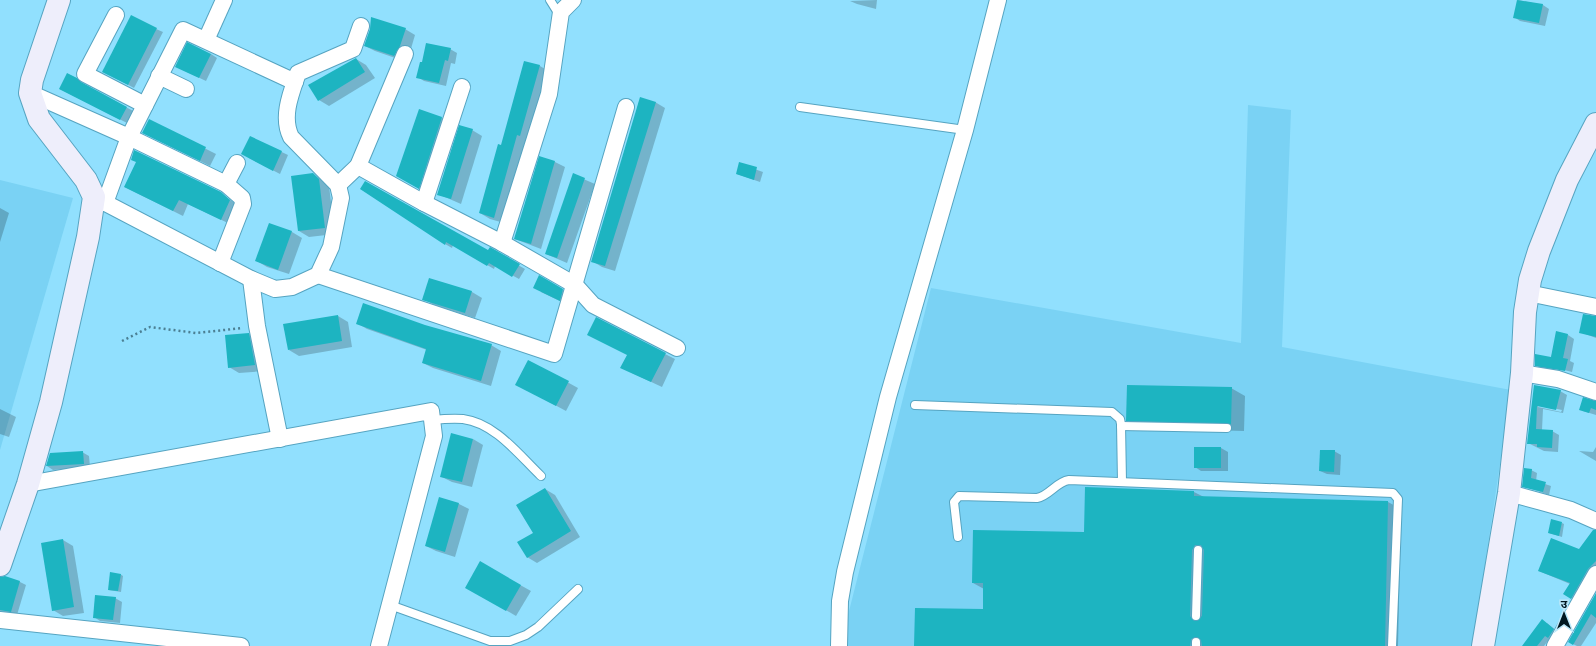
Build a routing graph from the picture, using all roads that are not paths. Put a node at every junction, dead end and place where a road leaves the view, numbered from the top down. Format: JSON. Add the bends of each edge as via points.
{"nodes":[{"id":1,"x":224,"y":0,"type":"edge"},
{"id":2,"x":550,"y":0,"type":"edge"},
{"id":3,"x":573,"y":0,"type":"edge"},
{"id":4,"x":998,"y":0,"type":"edge"},
{"id":5,"x":58,"y":2,"type":"edge"},
{"id":6,"x":116,"y":15,"type":"dead end"},
{"id":7,"x":561,"y":17,"type":"junction"},
{"id":8,"x":361,"y":26,"type":"dead end"},
{"id":9,"x":206,"y":40,"type":"junction"},
{"id":10,"x":405,"y":54,"type":"dead end"},
{"id":11,"x":159,"y":76,"type":"junction"},
{"id":12,"x":295,"y":82,"type":"junction"},
{"id":13,"x":462,"y":87,"type":"dead end"},
{"id":14,"x":186,"y":89,"type":"dead end"},
{"id":15,"x":30,"y":93,"type":"junction"},
{"id":16,"x":145,"y":105,"type":"junction"},
{"id":17,"x":626,"y":107,"type":"dead end"},
{"id":18,"x":800,"y":107,"type":"dead end"},
{"id":19,"x":1596,"y":124,"type":"edge"},
{"id":20,"x":965,"y":130,"type":"junction"},
{"id":21,"x":129,"y":138,"type":"junction"},
{"id":22,"x":237,"y":163,"type":"dead end"},
{"id":23,"x":358,"y":166,"type":"junction"},
{"id":24,"x":226,"y":184,"type":"junction"},
{"id":25,"x":338,"y":185,"type":"junction"},
{"id":26,"x":99,"y":200,"type":"junction"},
{"id":27,"x":424,"y":203,"type":"junction"},
{"id":28,"x":502,"y":243,"type":"junction"},
{"id":29,"x":220,"y":263,"type":"junction"},
{"id":30,"x":318,"y":275,"type":"junction"},
{"id":31,"x":251,"y":279,"type":"junction"},
{"id":32,"x":575,"y":285,"type":"junction"},
{"id":33,"x":1528,"y":293,"type":"junction"},
{"id":34,"x":1596,"y":307,"type":"edge"},
{"id":35,"x":677,"y":348,"type":"dead end"},
{"id":36,"x":1522,"y":373,"type":"junction"},
{"id":37,"x":1596,"y":392,"type":"edge"},
{"id":38,"x":915,"y":405,"type":"dead end"},
{"id":39,"x":432,"y":420,"type":"junction"},
{"id":40,"x":1121,"y":426,"type":"junction"},
{"id":41,"x":1227,"y":428,"type":"dead end"},
{"id":42,"x":280,"y":439,"type":"junction"},
{"id":43,"x":541,"y":476,"type":"dead end"},
{"id":44,"x":1122,"y":482,"type":"junction"},
{"id":45,"x":28,"y":484,"type":"junction"},
{"id":46,"x":1509,"y":493,"type":"junction"},
{"id":47,"x":1596,"y":521,"type":"edge"},
{"id":48,"x":958,"y":537,"type":"dead end"},
{"id":49,"x":1198,"y":550,"type":"dead end"},
{"id":50,"x":0,"y":565,"type":"edge"},
{"id":51,"x":1596,"y":574,"type":"edge"},
{"id":52,"x":578,"y":589,"type":"dead end"},
{"id":53,"x":390,"y":605,"type":"junction"},
{"id":54,"x":1196,"y":616,"type":"dead end"},
{"id":55,"x":0,"y":620,"type":"edge"},
{"id":56,"x":241,"y":646,"type":"edge"},
{"id":57,"x":379,"y":646,"type":"edge"},
{"id":58,"x":839,"y":646,"type":"edge"},
{"id":59,"x":1392,"y":646,"type":"edge"},
{"id":60,"x":1483,"y":646,"type":"edge"},
{"id":61,"x":1555,"y":646,"type":"edge"}],
"edges":[{"from":1,"to":9,"type":"street"},
{"from":2,"to":7,"type":"lane"},
{"from":3,"to":7,"type":"street","via":[[561,12]]},
{"from":4,"to":20,"type":"street"},
{"from":5,"to":15,"type":"street"},
{"from":6,"to":16,"type":"street","via":[[84,74]]},
{"from":7,"to":28,"type":"street","via":[[550,94]]},
{"from":8,"to":12,"type":"street","via":[[353,49],[298,73]]},
{"from":9,"to":11,"type":"street","via":[[183,30]]},
{"from":9,"to":12,"type":"street"},
{"from":10,"to":23,"type":"street"},
{"from":11,"to":14,"type":"street"},
{"from":11,"to":16,"type":"street"},
{"from":12,"to":25,"type":"street","via":[[286,116],[286,128],[291,137]]},
{"from":13,"to":27,"type":"street"},
{"from":15,"to":21,"type":"street"},
{"from":15,"to":26,"type":"street","via":[[39,119]]},
{"from":16,"to":21,"type":"street"},
{"from":17,"to":32,"type":"street"},
{"from":18,"to":20,"type":"lane"},
{"from":19,"to":33,"type":"street","via":[[1567,180],[1538,251]]},
{"from":20,"to":58,"type":"street","via":[[888,397],[840,601]]},
{"from":21,"to":24,"type":"street"},
{"from":21,"to":26,"type":"street"},
{"from":22,"to":24,"type":"street"},
{"from":23,"to":25,"type":"street"},
{"from":23,"to":27,"type":"street"},
{"from":24,"to":29,"type":"street","via":[[242,198],[243,204]]},
{"from":25,"to":30,"type":"street","via":[[341,198],[331,247]]},
{"from":26,"to":29,"type":"street"},
{"from":26,"to":45,"type":"street","via":[[88,237],[51,402]]},
{"from":27,"to":28,"type":"street"},
{"from":28,"to":32,"type":"street"},
{"from":29,"to":31,"type":"street"},
{"from":30,"to":31,"type":"street","via":[[292,287],[275,289]]},
{"from":30,"to":32,"type":"street","via":[[554,354]]},
{"from":31,"to":42,"type":"street"},
{"from":32,"to":35,"type":"street","via":[[593,305]]},
{"from":33,"to":34,"type":"street"},
{"from":33,"to":36,"type":"street"},
{"from":36,"to":37,"type":"street","via":[[1558,380]]},
{"from":36,"to":46,"type":"street"},
{"from":38,"to":40,"type":"lane","via":[[1112,412],[1120,419]]},
{"from":39,"to":42,"type":"street","via":[[431,411]]},
{"from":39,"to":43,"type":"lane","via":[[463,419],[480,424],[496,433]]},
{"from":39,"to":53,"type":"street","via":[[434,436]]},
{"from":40,"to":41,"type":"lane"},
{"from":40,"to":44,"type":"lane"},
{"from":42,"to":45,"type":"street"},
{"from":44,"to":48,"type":"lane","via":[[1069,480],[1057,484],[1044,496],[1037,498],[959,496],[954,502]]},
{"from":44,"to":59,"type":"lane","via":[[1393,493],[1398,499]]},
{"from":45,"to":50,"type":"street"},
{"from":46,"to":47,"type":"street","via":[[1571,510]]},
{"from":46,"to":60,"type":"street"},
{"from":49,"to":54,"type":"lane"},
{"from":51,"to":61,"type":"street"},
{"from":52,"to":53,"type":"lane","via":[[538,627],[510,641],[490,641]]},
{"from":53,"to":57,"type":"street"},
{"from":55,"to":56,"type":"street"}]}
